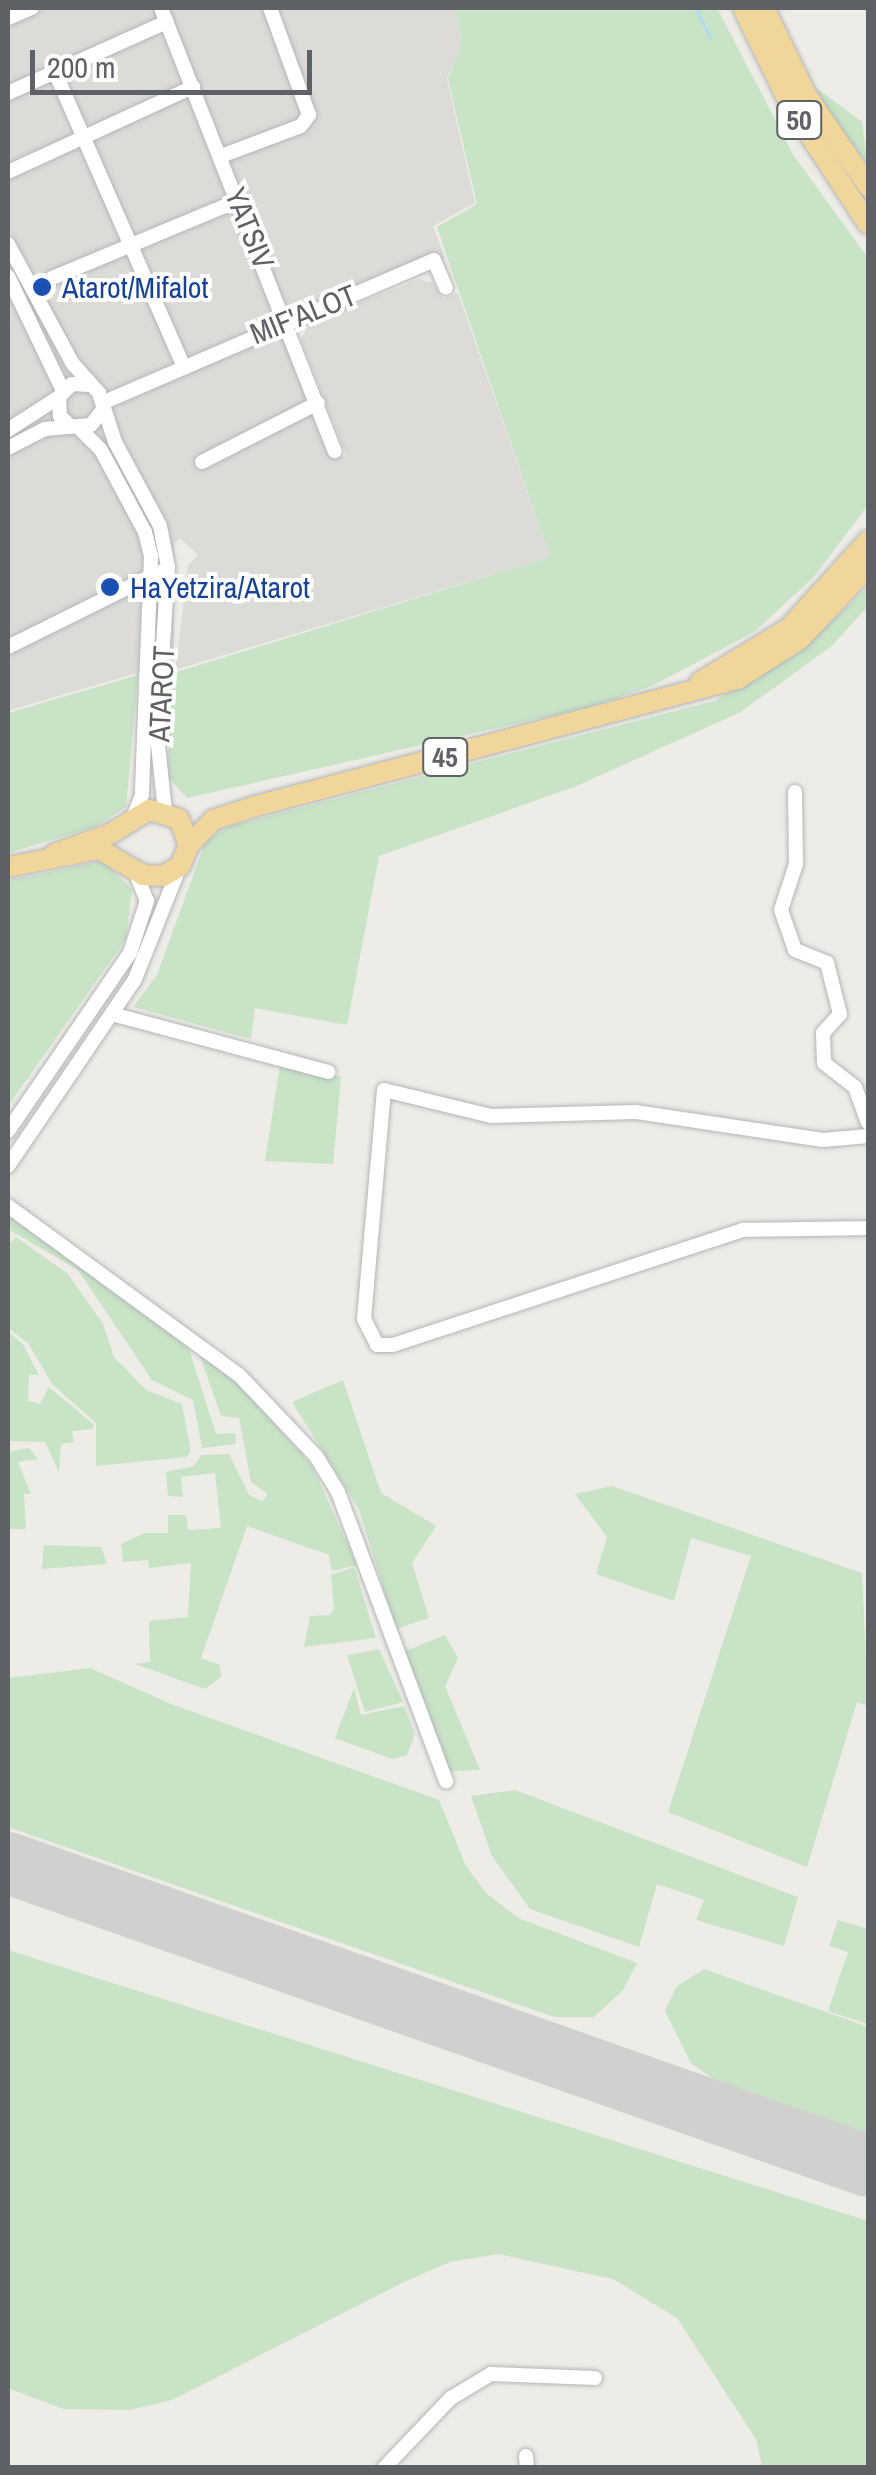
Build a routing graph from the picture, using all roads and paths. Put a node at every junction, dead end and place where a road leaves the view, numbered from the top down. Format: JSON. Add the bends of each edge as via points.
{"nodes":[{"id":1,"x":32,"y":8,"type":"edge"},
{"id":2,"x":270,"y":8,"type":"edge"},
{"id":3,"x":743,"y":8,"type":"edge"},
{"id":4,"x":764,"y":8,"type":"edge"},
{"id":5,"x":164,"y":15,"type":"edge"},
{"id":6,"x":8,"y":18,"type":"edge"},
{"id":7,"x":55,"y":72,"type":"junction"},
{"id":8,"x":193,"y":88,"type":"junction"},
{"id":9,"x":8,"y":93,"type":"edge"},
{"id":10,"x":84,"y":137,"type":"junction"},
{"id":11,"x":221,"y":156,"type":"junction"},
{"id":12,"x":8,"y":172,"type":"edge"},
{"id":13,"x":868,"y":186,"type":"edge"},
{"id":14,"x":239,"y":200,"type":"junction"},
{"id":15,"x":868,"y":224,"type":"edge"},
{"id":16,"x":8,"y":244,"type":"edge"},
{"id":17,"x":132,"y":244,"type":"junction"},
{"id":18,"x":8,"y":276,"type":"edge"},
{"id":19,"x":52,"y":278,"type":"dead end"},
{"id":20,"x":446,"y":288,"type":"dead end"},
{"id":21,"x":287,"y":319,"type":"junction"},
{"id":22,"x":182,"y":365,"type":"junction"},
{"id":23,"x":61,"y":394,"type":"junction"},
{"id":24,"x":97,"y":397,"type":"junction"},
{"id":25,"x":318,"y":404,"type":"junction"},
{"id":26,"x":74,"y":426,"type":"junction"},
{"id":27,"x":8,"y":430,"type":"edge"},
{"id":28,"x":8,"y":448,"type":"edge"},
{"id":29,"x":335,"y":451,"type":"dead end"},
{"id":30,"x":202,"y":462,"type":"dead end"},
{"id":31,"x":868,"y":541,"type":"edge"},
{"id":32,"x":168,"y":567,"type":"junction"},
{"id":33,"x":868,"y":567,"type":"edge"},
{"id":34,"x":152,"y":575,"type":"junction"},
{"id":35,"x":115,"y":594,"type":"junction"},
{"id":36,"x":148,"y":626,"type":"junction"},
{"id":37,"x":8,"y":647,"type":"edge"},
{"id":38,"x":634,"y":710,"type":"junction"},
{"id":39,"x":794,"y":792,"type":"dead end"},
{"id":40,"x":256,"y":806,"type":"junction"},
{"id":41,"x":168,"y":812,"type":"junction"},
{"id":42,"x":129,"y":821,"type":"junction"},
{"id":43,"x":188,"y":845,"type":"junction"},
{"id":44,"x":54,"y":854,"type":"junction"},
{"id":45,"x":130,"y":866,"type":"junction"},
{"id":46,"x":180,"y":866,"type":"junction"},
{"id":47,"x":8,"y":867,"type":"edge"},
{"id":48,"x":112,"y":1014,"type":"junction"},
{"id":49,"x":328,"y":1072,"type":"dead end"},
{"id":50,"x":868,"y":1123,"type":"edge"},
{"id":51,"x":8,"y":1131,"type":"edge"},
{"id":52,"x":868,"y":1136,"type":"edge"},
{"id":53,"x":8,"y":1166,"type":"edge"},
{"id":54,"x":8,"y":1206,"type":"edge"},
{"id":55,"x":868,"y":1228,"type":"edge"},
{"id":56,"x":446,"y":1781,"type":"dead end"},
{"id":57,"x":595,"y":2378,"type":"dead end"},
{"id":58,"x":384,"y":2468,"type":"edge"}],
"edges":[{"from":1,"to":6,"type":"street"},
{"from":2,"to":11,"type":"street","via":[[309,115],[301,126]]},
{"from":3,"to":15,"type":"highway","number":"50","via":[[790,106]]},
{"from":4,"to":13,"type":"highway","number":"50","via":[[807,96]]},
{"from":5,"to":7,"type":"street"},
{"from":5,"to":8,"type":"street","name":"YATSIV"},
{"from":7,"to":9,"type":"street"},
{"from":7,"to":10,"type":"street"},
{"from":8,"to":10,"type":"street"},
{"from":8,"to":11,"type":"street","name":"YATSIV"},
{"from":10,"to":12,"type":"street"},
{"from":10,"to":17,"type":"street"},
{"from":11,"to":14,"type":"street","name":"YATSIV"},
{"from":14,"to":17,"type":"street"},
{"from":14,"to":21,"type":"street","name":"YATSIV"},
{"from":16,"to":24,"type":"street","name":"ATAROT"},
{"from":17,"to":19,"type":"street"},
{"from":17,"to":22,"type":"street"},
{"from":18,"to":23,"type":"street"},
{"from":20,"to":21,"type":"street","name":"MIF'ALOT","via":[[434,260]]},
{"from":21,"to":22,"type":"street","name":"MIF'ALOT"},
{"from":21,"to":25,"type":"street","name":"YATSIV"},
{"from":22,"to":24,"type":"street","name":"MIF'ALOT"},
{"from":23,"to":24,"type":"street","name":"MIF'ALOT"},
{"from":23,"to":26,"type":"street","name":"ATAROT","via":[[60,416]]},
{"from":23,"to":27,"type":"street"},
{"from":24,"to":26,"type":"street"},
{"from":24,"to":32,"type":"street","name":"ATAROT","via":[[160,526]]},
{"from":25,"to":29,"type":"street","name":"YATSIV"},
{"from":25,"to":30,"type":"street"},
{"from":26,"to":28,"type":"street"},
{"from":26,"to":34,"type":"street","name":"ATAROT","via":[[101,450],[145,532]]},
{"from":31,"to":38,"type":"highway","number":"45","via":[[827,593],[770,642],[680,693]]},
{"from":32,"to":34,"type":"street"},
{"from":32,"to":41,"type":"street","name":"ATAROT","via":[[158,736]]},
{"from":33,"to":38,"type":"highway","number":"45","via":[[819,622],[762,666],[704,692]]},
{"from":34,"to":35,"type":"street"},
{"from":34,"to":36,"type":"street","name":"ATAROT"},
{"from":35,"to":36,"type":"street","via":[[140,603]]},
{"from":35,"to":37,"type":"street"},
{"from":36,"to":42,"type":"street","name":"ATAROT","via":[[142,796]]},
{"from":38,"to":40,"type":"highway","number":"45"},
{"from":39,"to":50,"type":"street","via":[[796,864],[781,910],[795,950],[827,963],[840,1014],[824,1033],[824,1062],[855,1087]]},
{"from":40,"to":41,"type":"highway","number":"45"},
{"from":40,"to":43,"type":"highway","number":"45","via":[[213,820]]},
{"from":41,"to":42,"type":"highway","number":"45"},
{"from":41,"to":43,"type":"highway","via":[[184,827]]},
{"from":42,"to":44,"type":"highway","number":"45"},
{"from":42,"to":45,"type":"highway","via":[[121,844]]},
{"from":43,"to":46,"type":"highway"},
{"from":44,"to":45,"type":"highway","number":"45","via":[[99,849]]},
{"from":44,"to":47,"type":"highway","number":"45"},
{"from":45,"to":46,"type":"highway","number":"45","via":[[163,876]]},
{"from":45,"to":51,"type":"street","via":[[147,901],[130,953]]},
{"from":46,"to":48,"type":"street","via":[[146,961]]},
{"from":48,"to":49,"type":"street"},
{"from":48,"to":53,"type":"street"},
{"from":52,"to":55,"type":"street","via":[[823,1140],[635,1112],[491,1116],[384,1090],[364,1320],[377,1345],[393,1345],[743,1230]]},
{"from":54,"to":56,"type":"street","via":[[239,1376],[316,1456],[338,1492]]},
{"from":57,"to":58,"type":"street","via":[[491,2374],[451,2398]]}]}
